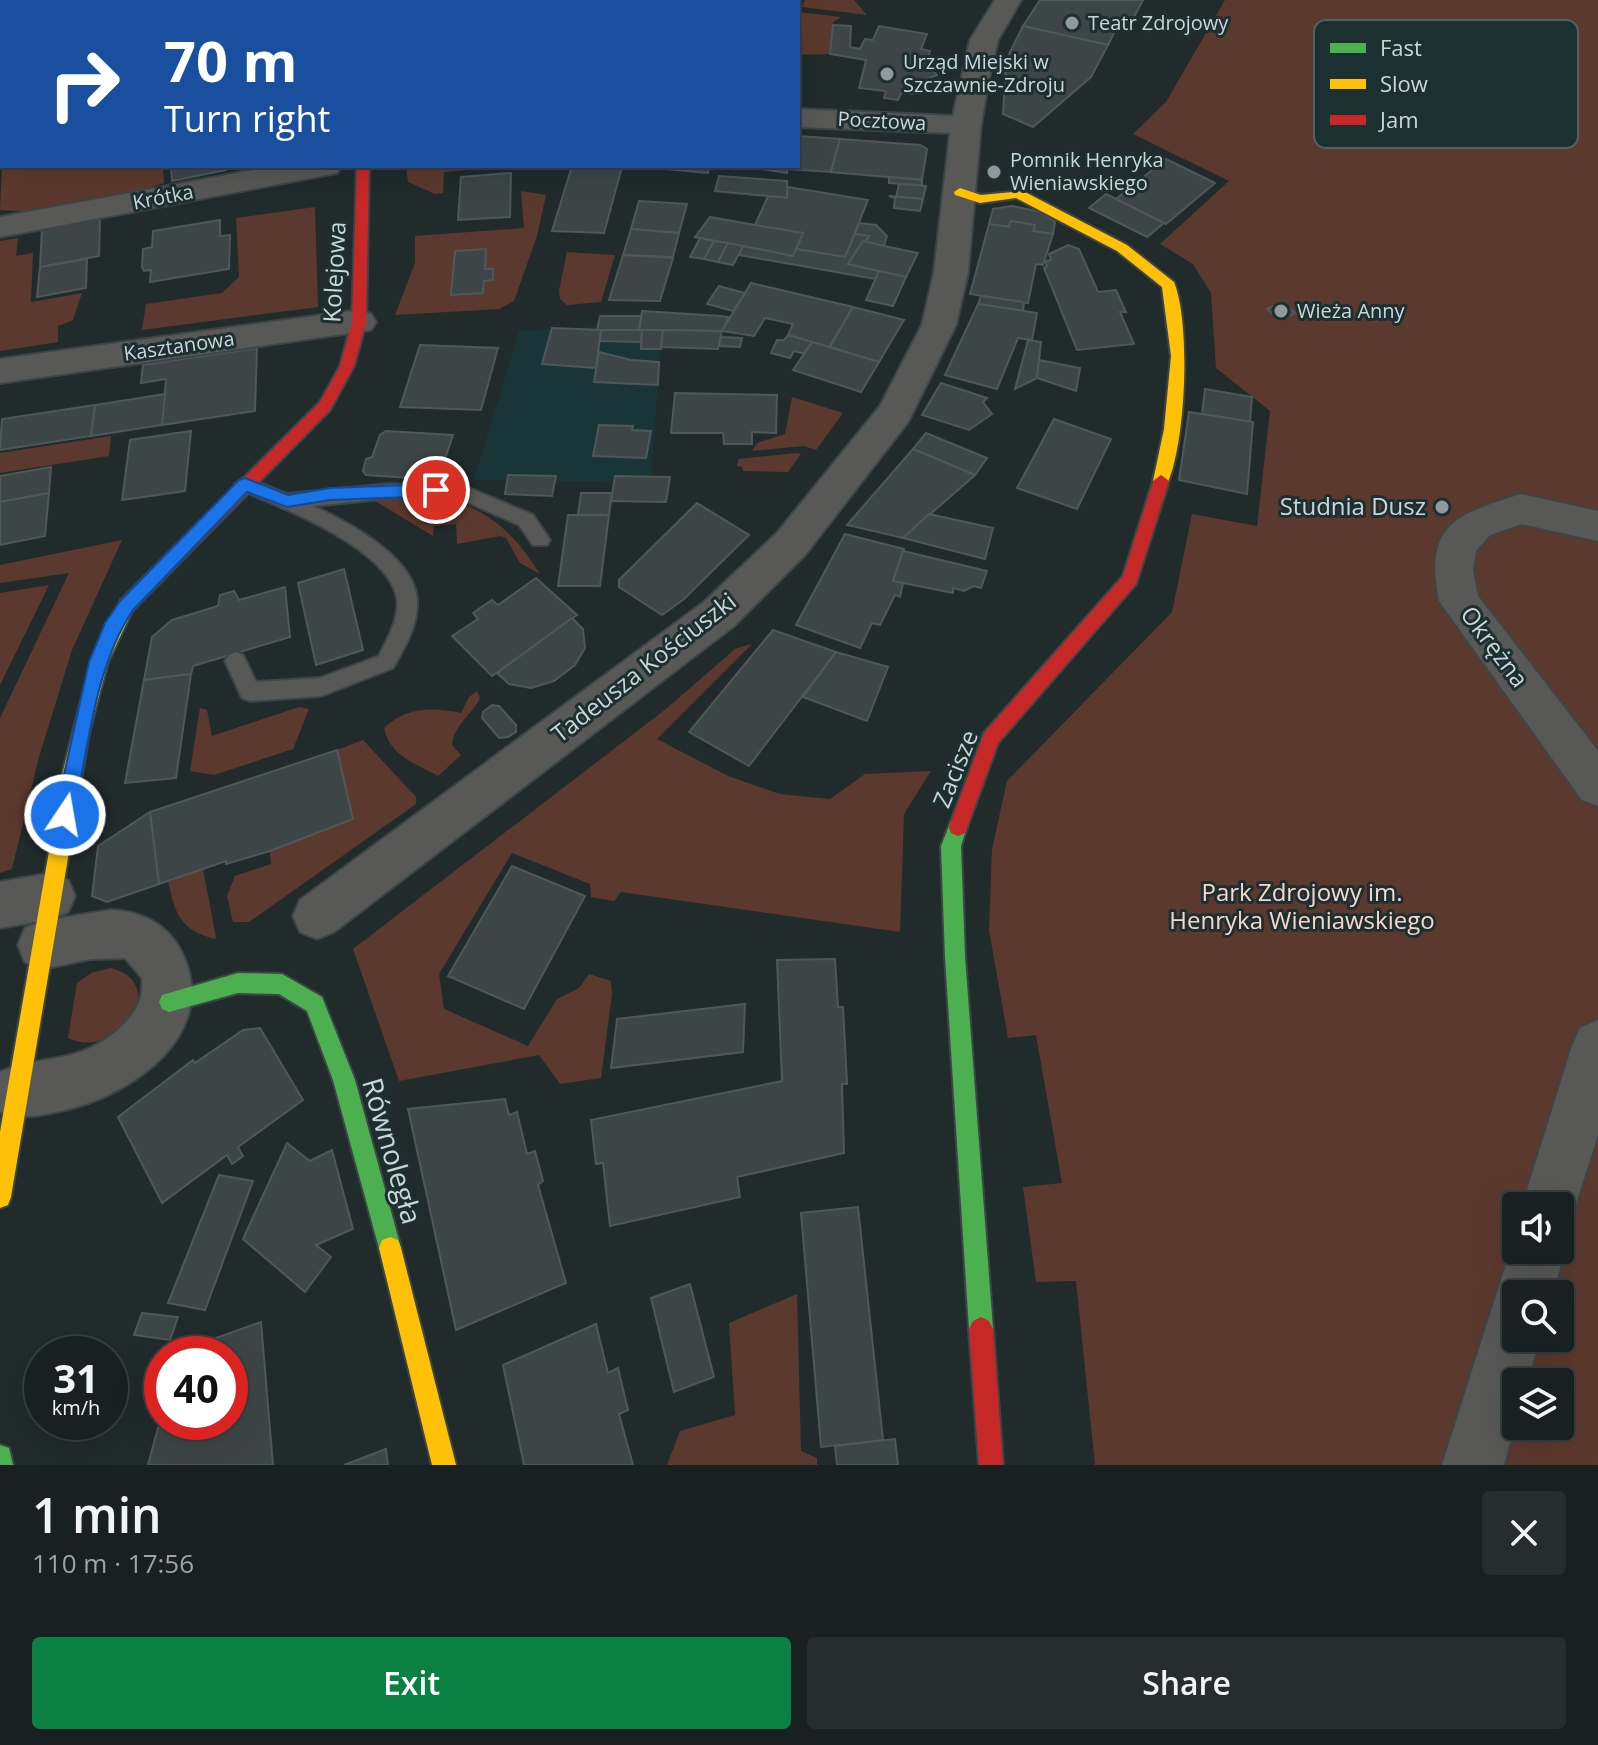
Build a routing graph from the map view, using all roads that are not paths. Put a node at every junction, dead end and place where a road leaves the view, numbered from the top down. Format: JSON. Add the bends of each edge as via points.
{"nodes":[{"id":1,"x":1008,"y":0,"type":"edge"},
{"id":2,"x":800,"y":118,"type":"edge"},
{"id":3,"x":966,"y":125,"type":"junction"},
{"id":4,"x":315,"y":168,"type":"edge"},
{"id":5,"x":363,"y":168,"type":"edge"},
{"id":6,"x":960,"y":192,"type":"junction"},
{"id":7,"x":0,"y":227,"type":"edge"},
{"id":8,"x":359,"y":322,"type":"junction"},
{"id":9,"x":0,"y":371,"type":"edge"},
{"id":10,"x":245,"y":484,"type":"junction"},
{"id":11,"x":287,"y":501,"type":"junction"},
{"id":12,"x":1598,"y":526,"type":"edge"},
{"id":13,"x":540,"y":540,"type":"dead end"},
{"id":14,"x":236,"y":661,"type":"dead end"},
{"id":15,"x":1598,"y":786,"type":"edge"},
{"id":16,"x":51,"y":896,"type":"junction"},
{"id":17,"x":0,"y":905,"type":"edge"},
{"id":18,"x":317,"y":916,"type":"dead end"},
{"id":19,"x":42,"y":945,"type":"junction"},
{"id":20,"x":169,"y":1002,"type":"junction"},
{"id":21,"x":1598,"y":1046,"type":"edge"},
{"id":22,"x":16,"y":1092,"type":"junction"},
{"id":23,"x":1554,"y":1192,"type":"edge"},
{"id":24,"x":0,"y":1197,"type":"edge"},
{"id":25,"x":1507,"y":1352,"type":"edge"},
{"id":26,"x":0,"y":1457,"type":"edge"},
{"id":27,"x":1,"y":1465,"type":"edge"},
{"id":28,"x":444,"y":1465,"type":"edge"},
{"id":29,"x":991,"y":1465,"type":"edge"},
{"id":30,"x":1473,"y":1465,"type":"edge"}],
"edges":[{"from":1,"to":3,"type":"street","name":"Tadeusza Kościuszki","via":[[984,40]]},
{"from":2,"to":3,"type":"street","name":"Pocztowa"},
{"from":3,"to":6,"type":"street","name":"Tadeusza Kościuszki"},
{"from":4,"to":7,"type":"street","name":"Krótka"},
{"from":5,"to":8,"type":"street","name":"Kolejowa"},
{"from":6,"to":18,"type":"street","name":"Tadeusza Kościuszki","via":[[939,325],[895,413],[791,544],[719,614]]},
{"from":6,"to":29,"type":"street","name":"Zacisze","via":[[980,199],[1018,194],[1122,248],[1169,285],[1178,356],[1172,429],[1157,499],[1130,579],[990,739],[951,846]]},
{"from":8,"to":9,"type":"street","name":"Kasztanowa"},
{"from":8,"to":10,"type":"street","name":"Kolejowa","via":[[347,366],[325,406]]},
{"from":10,"to":11,"type":"lane"},
{"from":10,"to":16,"type":"street","name":"Kolejowa","via":[[111,628],[92,687]]},
{"from":11,"to":13,"type":"lane","via":[[390,491],[467,494],[526,520]]},
{"from":11,"to":14,"type":"lane","via":[[339,527],[400,573],[407,597],[403,629],[386,662],[321,687],[250,692]]},
{"from":12,"to":15,"type":"street","name":"Okrężna","via":[[1521,509],[1476,524],[1457,546],[1453,571],[1459,601]]},
{"from":16,"to":17,"type":"street"},
{"from":16,"to":19,"type":"street","name":"Kolejowa"},
{"from":19,"to":20,"type":"street","via":[[120,934],[145,940],[166,968]]},
{"from":19,"to":22,"type":"street","name":"Kolejowa"},
{"from":20,"to":22,"type":"street","via":[[149,1034],[102,1072],[69,1084]]},
{"from":20,"to":28,"type":"street","name":"Równoległa","via":[[238,983],[282,984],[315,1004],[371,1173]]},
{"from":21,"to":23,"type":"street"},
{"from":22,"to":24,"type":"street","name":"Kolejowa"},
{"from":25,"to":30,"type":"street"},
{"from":26,"to":27,"type":"street"}]}
